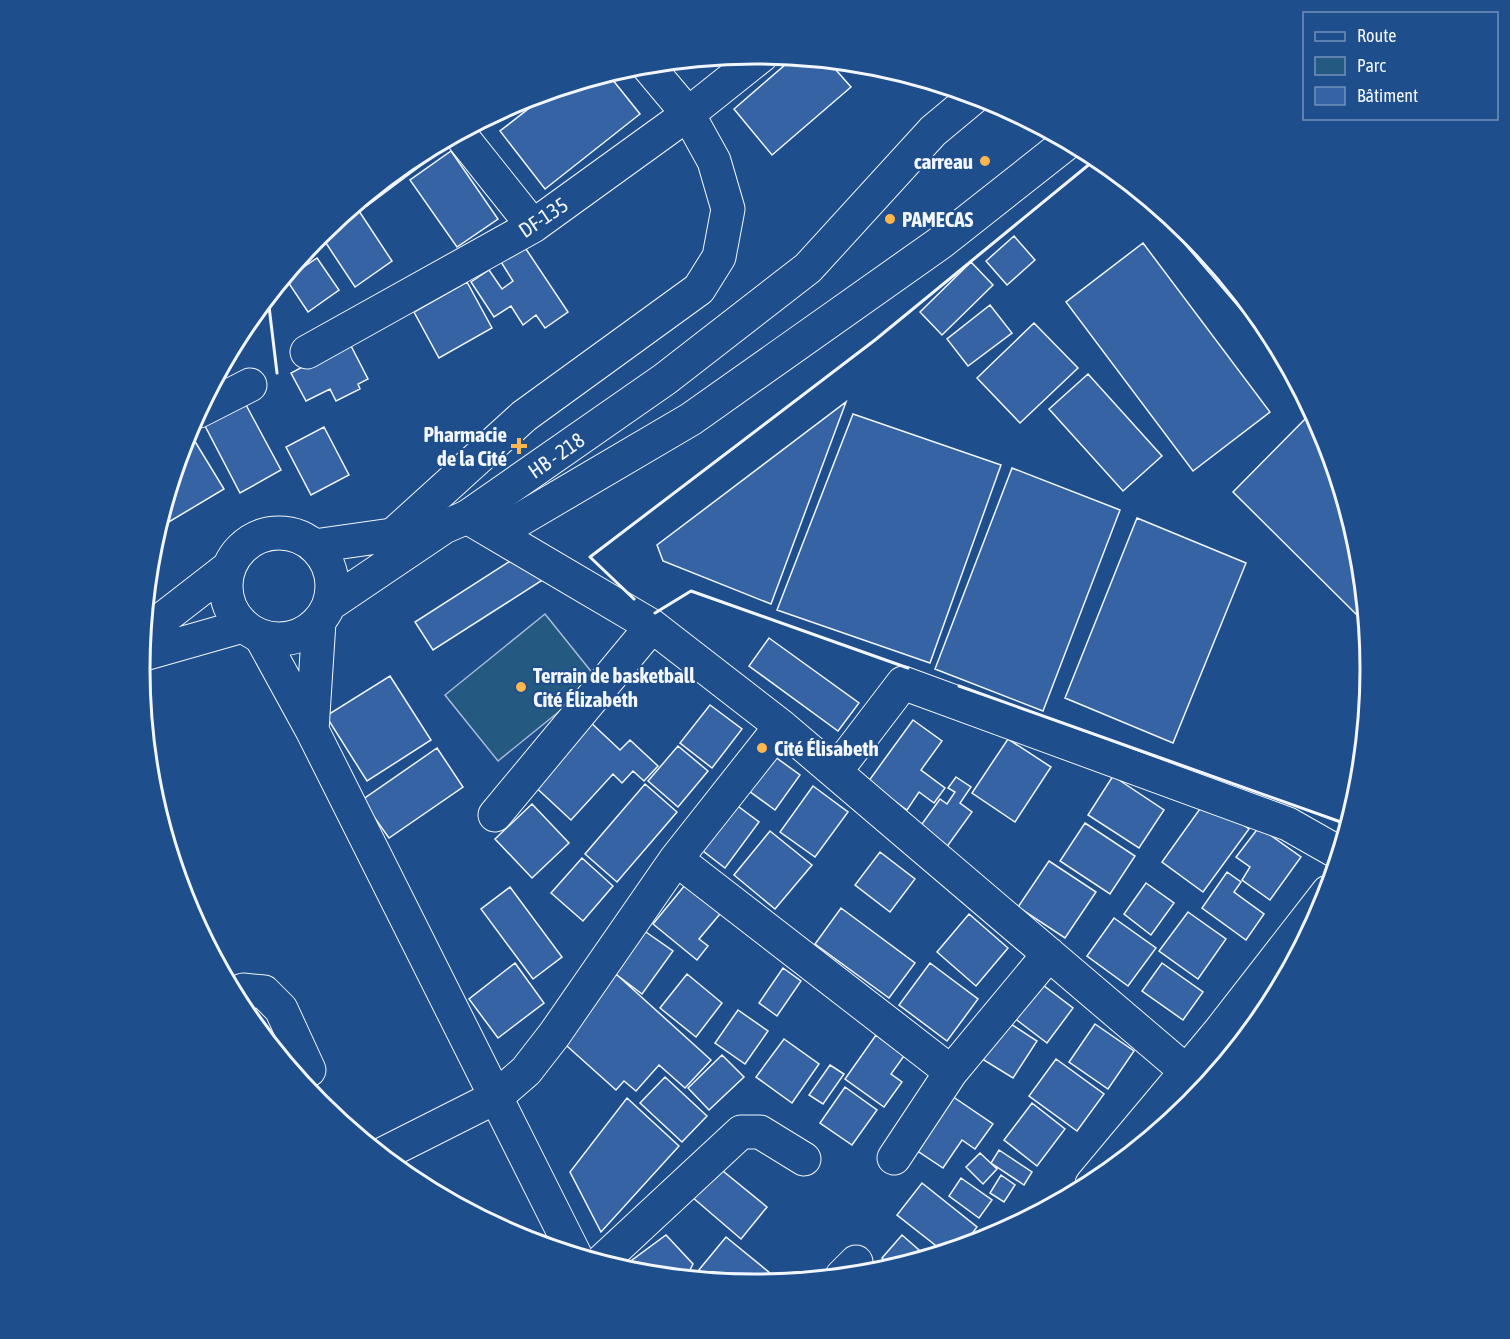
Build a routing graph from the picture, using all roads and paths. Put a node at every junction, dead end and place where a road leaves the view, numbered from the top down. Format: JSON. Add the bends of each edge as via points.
{"nodes":[{"id":1,"x":750,"y":64,"type":"edge"},
{"id":2,"x":654,"y":73,"type":"edge"},
{"id":3,"x":966,"y":103,"type":"edge"},
{"id":4,"x":688,"y":114,"type":"junction"},
{"id":5,"x":464,"y":140,"type":"edge"},
{"id":6,"x":1061,"y":148,"type":"edge"},
{"id":7,"x":533,"y":226,"type":"junction"},
{"id":8,"x":307,"y":352,"type":"dead end"},
{"id":9,"x":250,"y":385,"type":"dead end"},
{"id":10,"x":211,"y":405,"type":"edge"},
{"id":11,"x":456,"y":522,"type":"junction"},
{"id":12,"x":497,"y":533,"type":"junction"},
{"id":13,"x":393,"y":535,"type":"junction"},
{"id":14,"x":314,"y":546,"type":"junction"},
{"id":15,"x":228,"y":568,"type":"junction"},
{"id":16,"x":324,"y":613,"type":"junction"},
{"id":17,"x":652,"y":626,"type":"junction"},
{"id":18,"x":151,"y":628,"type":"edge"},
{"id":19,"x":252,"y":632,"type":"junction"},
{"id":20,"x":150,"y":653,"type":"edge"},
{"id":21,"x":781,"y":726,"type":"junction"},
{"id":22,"x":312,"y":729,"type":"junction"},
{"id":23,"x":835,"y":772,"type":"junction"},
{"id":24,"x":495,"y":814,"type":"dead end"},
{"id":25,"x":1332,"y":849,"type":"edge"},
{"id":26,"x":676,"y":859,"type":"junction"},
{"id":27,"x":1298,"y":936,"type":"edge"},
{"id":28,"x":1049,"y":954,"type":"junction"},
{"id":29,"x":242,"y":990,"type":"edge"},
{"id":30,"x":1230,"y":1038,"type":"edge"},
{"id":31,"x":309,"y":1070,"type":"dead end"},
{"id":32,"x":1186,"y":1071,"type":"junction"},
{"id":33,"x":951,"y":1072,"type":"junction"},
{"id":34,"x":496,"y":1096,"type":"junction"},
{"id":35,"x":1135,"y":1139,"type":"edge"},
{"id":36,"x":389,"y":1151,"type":"edge"},
{"id":37,"x":894,"y":1158,"type":"dead end"},
{"id":38,"x":804,"y":1160,"type":"dead end"},
{"id":39,"x":570,"y":1245,"type":"edge"},
{"id":40,"x":607,"y":1256,"type":"edge"}],
"edges":[{"from":1,"to":4,"type":"street","name":"DF-135","number":"DF-135"},
{"from":2,"to":4,"type":"street"},
{"from":3,"to":11,"type":"street","name":"HB - 218","via":[[933,130],[808,268],[665,379]]},
{"from":4,"to":7,"type":"street","name":"DF-135","number":"DF-135"},
{"from":4,"to":13,"type":"street","via":[[714,161],[728,209],[719,257],[699,289],[524,416]]},
{"from":5,"to":7,"type":"street"},
{"from":6,"to":12,"type":"street","via":[[940,243],[691,419]]},
{"from":7,"to":8,"type":"street","name":"DF-135","number":"DF-135"},
{"from":9,"to":10,"type":"street"},
{"from":11,"to":12,"type":"street"},
{"from":11,"to":13,"type":"street","name":"HB - 218"},
{"from":11,"to":16,"type":"street","name":"HB - 218"},
{"from":12,"to":17,"type":"street"},
{"from":13,"to":14,"type":"street","name":"HB - 218"},
{"from":14,"to":15,"type":"street","via":[[296,535],[276,532],[255,537],[239,550]]},
{"from":14,"to":16,"type":"street","via":[[327,563],[332,583]]},
{"from":15,"to":18,"type":"street"},
{"from":15,"to":19,"type":"street","via":[[225,590],[230,610]]},
{"from":16,"to":19,"type":"street","via":[[302,634],[282,640]]},
{"from":16,"to":22,"type":"street"},
{"from":17,"to":21,"type":"street"},
{"from":17,"to":24,"type":"street"},
{"from":19,"to":20,"type":"street"},
{"from":19,"to":22,"type":"street"},
{"from":21,"to":23,"type":"street"},
{"from":21,"to":26,"type":"street"},
{"from":22,"to":34,"type":"street"},
{"from":23,"to":25,"type":"street","via":[[903,683],[1288,824]]},
{"from":23,"to":28,"type":"street"},
{"from":26,"to":33,"type":"street"},
{"from":26,"to":34,"type":"street","via":[[554,1035],[526,1071]]},
{"from":27,"to":30,"type":"street"},
{"from":28,"to":32,"type":"street"},
{"from":28,"to":33,"type":"street"},
{"from":29,"to":31,"type":"street","via":[[264,992],[281,1009]]},
{"from":30,"to":32,"type":"street"},
{"from":32,"to":35,"type":"street"},
{"from":33,"to":37,"type":"street"},
{"from":34,"to":36,"type":"street"},
{"from":34,"to":39,"type":"street"},
{"from":38,"to":40,"type":"street","via":[[760,1132],[741,1132]]}]}
